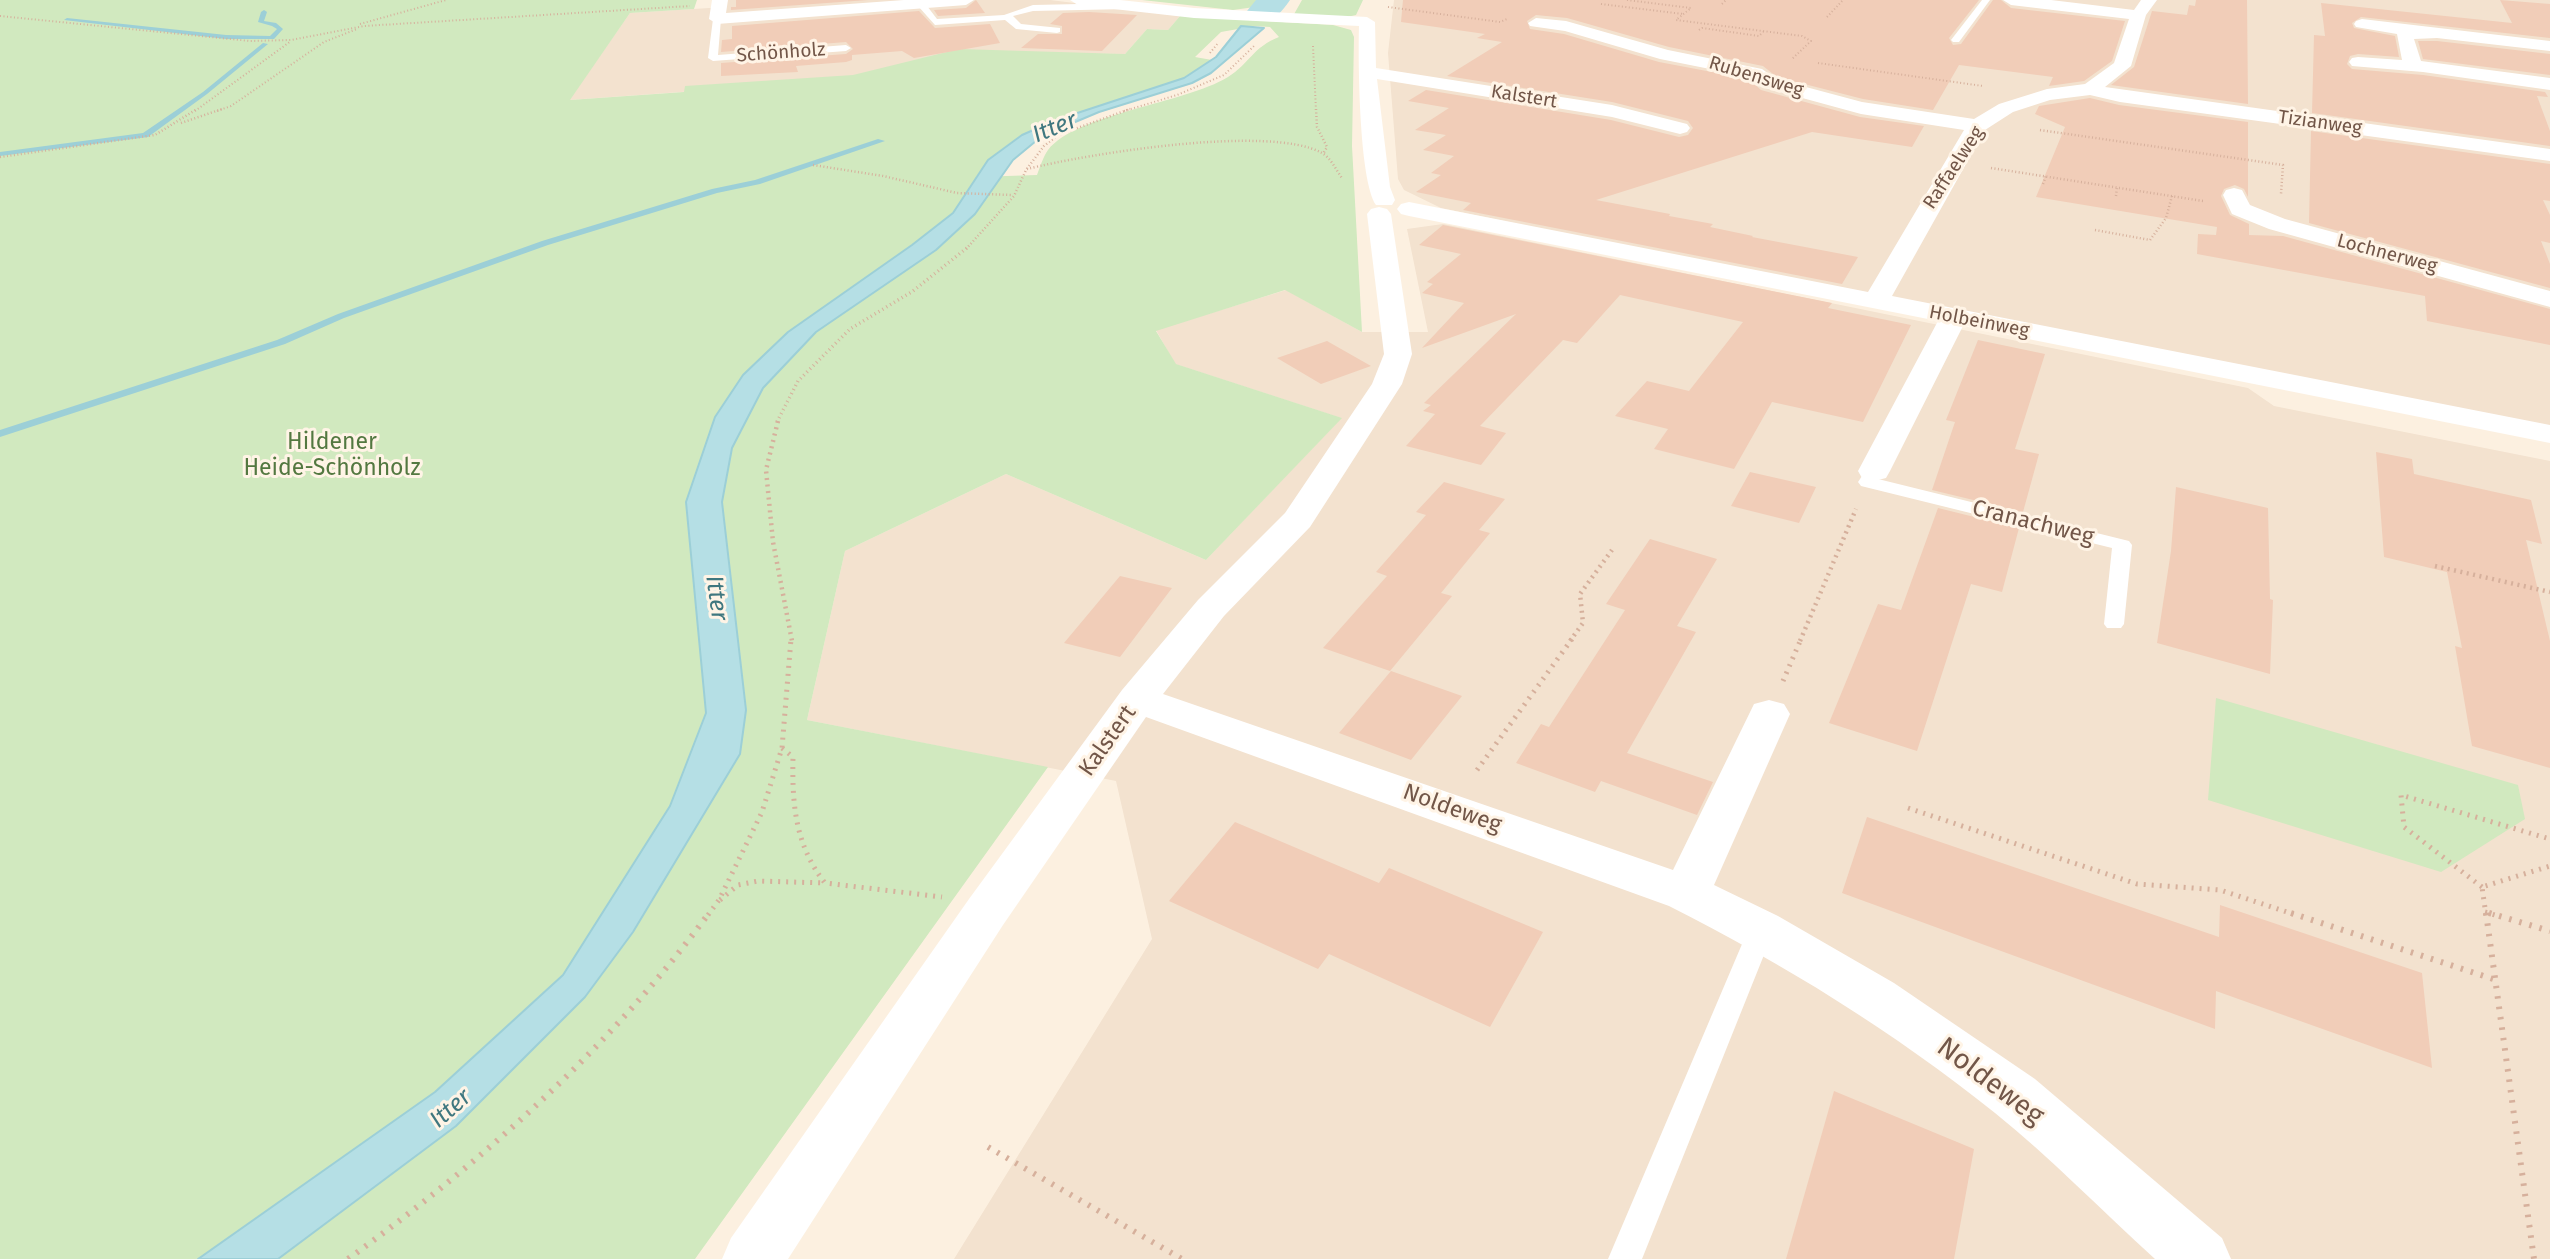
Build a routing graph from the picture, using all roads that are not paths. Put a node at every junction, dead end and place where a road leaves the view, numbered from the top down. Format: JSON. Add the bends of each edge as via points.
{"nodes":[{"id":1,"x":966,"y":0,"type":"edge"},
{"id":2,"x":1078,"y":0,"type":"edge"},
{"id":3,"x":1986,"y":0,"type":"edge"},
{"id":4,"x":2011,"y":0,"type":"edge"},
{"id":5,"x":2149,"y":0,"type":"edge"},
{"id":6,"x":921,"y":4,"type":"junction"},
{"id":7,"x":1131,"y":6,"type":"junction"},
{"id":8,"x":718,"y":8,"type":"edge"},
{"id":9,"x":2138,"y":15,"type":"junction"},
{"id":10,"x":1008,"y":17,"type":"junction"},
{"id":11,"x":1536,"y":23,"type":"dead end"},
{"id":12,"x":2362,"y":24,"type":"dead end"},
{"id":13,"x":1057,"y":30,"type":"dead end"},
{"id":14,"x":2421,"y":32,"type":"junction"},
{"id":15,"x":1955,"y":40,"type":"dead end"},
{"id":16,"x":2550,"y":46,"type":"edge"},
{"id":17,"x":846,"y":48,"type":"dead end"},
{"id":18,"x":2358,"y":62,"type":"dead end"},
{"id":19,"x":2422,"y":67,"type":"junction"},
{"id":20,"x":1367,"y":72,"type":"junction"},
{"id":21,"x":2550,"y":84,"type":"edge"},
{"id":22,"x":2090,"y":89,"type":"junction"},
{"id":23,"x":1977,"y":126,"type":"junction"},
{"id":24,"x":1680,"y":128,"type":"dead end"},
{"id":25,"x":2550,"y":155,"type":"edge"},
{"id":26,"x":2234,"y":195,"type":"dead end"},
{"id":27,"x":1391,"y":208,"type":"junction"},
{"id":28,"x":2550,"y":299,"type":"edge"},
{"id":29,"x":1876,"y":301,"type":"junction"},
{"id":30,"x":1954,"y":317,"type":"junction"},
{"id":31,"x":2550,"y":434,"type":"edge"},
{"id":32,"x":1871,"y":477,"type":"joint"},
{"id":33,"x":2114,"y":624,"type":"dead end"},
{"id":34,"x":1137,"y":699,"type":"junction"},
{"id":35,"x":1769,"y":714,"type":"road end"},
{"id":36,"x":1686,"y":893,"type":"junction"},
{"id":37,"x":1761,"y":930,"type":"junction"},
{"id":38,"x":753,"y":1259,"type":"edge"},
{"id":39,"x":1625,"y":1259,"type":"edge"},
{"id":40,"x":2200,"y":1259,"type":"edge"}],
"edges":[{"from":1,"to":6,"type":"street","name":"Schönholz"},
{"from":2,"to":7,"type":"street"},
{"from":3,"to":15,"type":"lane"},
{"from":4,"to":9,"type":"street"},
{"from":5,"to":9,"type":"street","name":"Raffaelweg"},
{"from":6,"to":8,"type":"street","name":"Schönholz"},
{"from":6,"to":10,"type":"lane","via":[[935,22]]},
{"from":7,"to":10,"type":"lane","via":[[1033,8]]},
{"from":7,"to":20,"type":"street","name":"Kalstert","via":[[1367,22]]},
{"from":8,"to":17,"type":"lane","name":"Schönholz","via":[[713,58]]},
{"from":9,"to":22,"type":"street","name":"Raffaelweg","via":[[2122,66]]},
{"from":10,"to":13,"type":"lane","via":[[1019,27]]},
{"from":11,"to":23,"type":"street","name":"Rubensweg","via":[[1566,26],[1666,55],[1756,73],[1769,83],[1861,108]]},
{"from":12,"to":14,"type":"street"},
{"from":14,"to":16,"type":"street"},
{"from":14,"to":19,"type":"street","via":[[2404,35],[2402,47],[2411,62]]},
{"from":18,"to":19,"type":"street"},
{"from":19,"to":21,"type":"street"},
{"from":20,"to":24,"type":"street","name":"Kalstert","via":[[1612,111]]},
{"from":20,"to":27,"type":"street","name":"Kalstert","via":[[1379,187]]},
{"from":22,"to":23,"type":"street","name":"Raffaelweg","via":[[2051,94],[2006,108]]},
{"from":22,"to":25,"type":"street","name":"Tizianweg"},
{"from":23,"to":29,"type":"street","name":"Raffaelweg"},
{"from":26,"to":28,"type":"street","name":"Lochnerweg","via":[[2240,209],[2277,224]]},
{"from":27,"to":29,"type":"street","name":"Holbeinweg"},
{"from":27,"to":34,"type":"street","name":"Kalstert","via":[[1398,354],[1387,384],[1298,520],[1211,608]]},
{"from":29,"to":30,"type":"street","name":"Holbeinweg"},
{"from":30,"to":31,"type":"street","name":"Holbeinweg"},
{"from":30,"to":32,"type":"street"},
{"from":32,"to":33,"type":"lane","name":"Cranachweg","via":[[2122,545]]},
{"from":34,"to":36,"type":"street","name":"Noldeweg"},
{"from":34,"to":38,"type":"street","name":"Kalstert","via":[[986,912]]},
{"from":35,"to":36,"type":"street"},
{"from":36,"to":37,"type":"street","name":"Noldeweg"},
{"from":37,"to":39,"type":"lane"},
{"from":37,"to":40,"type":"street","name":"Noldeweg","via":[[1876,998],[2015,1096]]}]}
